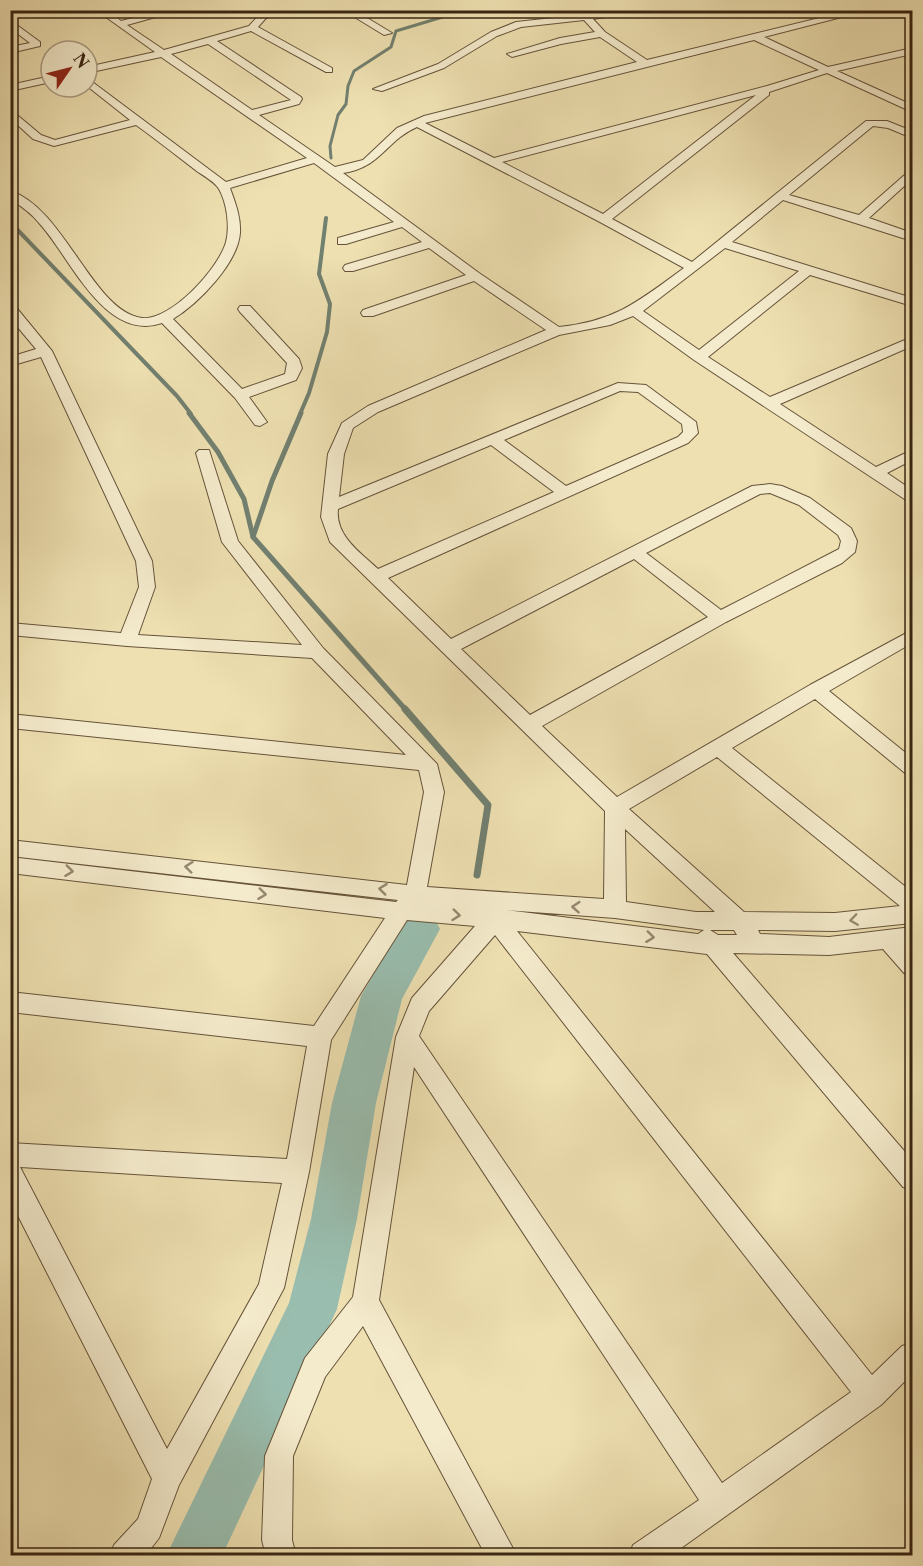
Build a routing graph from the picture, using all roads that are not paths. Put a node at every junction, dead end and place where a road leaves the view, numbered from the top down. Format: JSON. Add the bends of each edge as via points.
{"nodes":[{"id":1,"x":100,"y":10,"type":"edge"},
{"id":2,"x":177,"y":10,"type":"edge"},
{"id":3,"x":281,"y":10,"type":"edge"},
{"id":4,"x":347,"y":10,"type":"edge"},
{"id":5,"x":642,"y":10,"type":"edge"},
{"id":6,"x":865,"y":10,"type":"edge"},
{"id":7,"x":585,"y":14,"type":"edge"},
{"id":8,"x":10,"y":23,"type":"edge"},
{"id":9,"x":119,"y":24,"type":"junction"},
{"id":10,"x":252,"y":28,"type":"junction"},
{"id":11,"x":387,"y":33,"type":"dead end"},
{"id":12,"x":602,"y":34,"type":"junction"},
{"id":13,"x":754,"y":36,"type":"junction"},
{"id":14,"x":208,"y":40,"type":"junction"},
{"id":15,"x":10,"y":50,"type":"edge"},
{"id":16,"x":912,"y":51,"type":"edge"},
{"id":17,"x":161,"y":54,"type":"junction"},
{"id":18,"x":512,"y":54,"type":"dead end"},
{"id":19,"x":645,"y":63,"type":"junction"},
{"id":20,"x":99,"y":67,"type":"edge"},
{"id":21,"x":329,"y":70,"type":"dead end"},
{"id":22,"x":827,"y":70,"type":"junction"},
{"id":23,"x":39,"y":82,"type":"edge"},
{"id":24,"x":10,"y":88,"type":"edge"},
{"id":25,"x":771,"y":88,"type":"junction"},
{"id":26,"x":378,"y":89,"type":"dead end"},
{"id":27,"x":99,"y":90,"type":"edge"},
{"id":28,"x":912,"y":109,"type":"edge"},
{"id":29,"x":10,"y":112,"type":"edge"},
{"id":30,"x":250,"y":114,"type":"junction"},
{"id":31,"x":138,"y":121,"type":"junction"},
{"id":32,"x":417,"y":123,"type":"junction"},
{"id":33,"x":912,"y":135,"type":"edge"},
{"id":34,"x":315,"y":159,"type":"junction"},
{"id":35,"x":491,"y":162,"type":"junction"},
{"id":36,"x":333,"y":171,"type":"junction"},
{"id":37,"x":912,"y":174,"type":"edge"},
{"id":38,"x":224,"y":186,"type":"junction"},
{"id":39,"x":10,"y":194,"type":"edge"},
{"id":40,"x":780,"y":196,"type":"junction"},
{"id":41,"x":604,"y":219,"type":"junction"},
{"id":42,"x":861,"y":219,"type":"junction"},
{"id":43,"x":404,"y":223,"type":"junction"},
{"id":44,"x":912,"y":237,"type":"edge"},
{"id":45,"x":342,"y":241,"type":"dead end"},
{"id":46,"x":432,"y":243,"type":"junction"},
{"id":47,"x":721,"y":243,"type":"junction"},
{"id":48,"x":349,"y":268,"type":"dead end"},
{"id":49,"x":693,"y":268,"type":"junction"},
{"id":50,"x":808,"y":270,"type":"junction"},
{"id":51,"x":475,"y":276,"type":"junction"},
{"id":52,"x":912,"y":302,"type":"edge"},
{"id":53,"x":10,"y":309,"type":"edge"},
{"id":54,"x":245,"y":309,"type":"dead end"},
{"id":55,"x":634,"y":311,"type":"junction"},
{"id":56,"x":368,"y":313,"type":"dead end"},
{"id":57,"x":165,"y":318,"type":"junction"},
{"id":58,"x":556,"y":331,"type":"junction"},
{"id":59,"x":912,"y":341,"type":"edge"},
{"id":60,"x":45,"y":351,"type":"junction"},
{"id":61,"x":699,"y":357,"type":"junction"},
{"id":62,"x":10,"y":362,"type":"edge"},
{"id":63,"x":240,"y":395,"type":"junction"},
{"id":64,"x":769,"y":403,"type":"junction"},
{"id":65,"x":260,"y":422,"type":"dead end"},
{"id":66,"x":494,"y":440,"type":"junction"},
{"id":67,"x":204,"y":453,"type":"dead end"},
{"id":68,"x":912,"y":454,"type":"edge"},
{"id":69,"x":876,"y":473,"type":"junction"},
{"id":70,"x":564,"y":492,"type":"junction"},
{"id":71,"x":912,"y":496,"type":"edge"},
{"id":72,"x":332,"y":506,"type":"junction"},
{"id":73,"x":635,"y":552,"type":"junction"},
{"id":74,"x":376,"y":577,"type":"junction"},
{"id":75,"x":720,"y":618,"type":"junction"},
{"id":76,"x":10,"y":629,"type":"edge"},
{"id":77,"x":912,"y":636,"type":"edge"},
{"id":78,"x":127,"y":640,"type":"junction"},
{"id":79,"x":450,"y":647,"type":"junction"},
{"id":80,"x":317,"y":652,"type":"junction"},
{"id":81,"x":816,"y":690,"type":"junction"},
{"id":82,"x":10,"y":721,"type":"edge"},
{"id":83,"x":529,"y":724,"type":"junction"},
{"id":84,"x":718,"y":748,"type":"junction"},
{"id":85,"x":427,"y":764,"type":"junction"},
{"id":86,"x":912,"y":768,"type":"edge"},
{"id":87,"x":615,"y":808,"type":"junction"},
{"id":88,"x":10,"y":848,"type":"edge"},
{"id":89,"x":10,"y":864,"type":"edge"},
{"id":90,"x":408,"y":903,"type":"junction"},
{"id":91,"x":912,"y":904,"type":"edge"},
{"id":92,"x":615,"y":909,"type":"junction"},
{"id":93,"x":495,"y":910,"type":"junction"},
{"id":94,"x":912,"y":914,"type":"edge"},
{"id":95,"x":696,"y":921,"type":"junction"},
{"id":96,"x":740,"y":922,"type":"junction"},
{"id":97,"x":912,"y":936,"type":"edge"},
{"id":98,"x":890,"y":940,"type":"junction"},
{"id":99,"x":754,"y":943,"type":"junction"},
{"id":100,"x":711,"y":945,"type":"junction"},
{"id":101,"x":912,"y":966,"type":"edge"},
{"id":102,"x":10,"y":1002,"type":"edge"},
{"id":103,"x":320,"y":1036,"type":"junction"},
{"id":104,"x":407,"y":1037,"type":"junction"},
{"id":105,"x":10,"y":1155,"type":"edge"},
{"id":106,"x":297,"y":1172,"type":"junction"},
{"id":107,"x":10,"y":1173,"type":"edge"},
{"id":108,"x":912,"y":1178,"type":"edge"},
{"id":109,"x":365,"y":1302,"type":"junction"},
{"id":110,"x":912,"y":1356,"type":"edge"},
{"id":111,"x":871,"y":1395,"type":"junction"},
{"id":112,"x":167,"y":1478,"type":"junction"},
{"id":113,"x":718,"y":1503,"type":"junction"},
{"id":114,"x":125,"y":1556,"type":"edge"},
{"id":115,"x":281,"y":1556,"type":"edge"},
{"id":116,"x":502,"y":1556,"type":"edge"},
{"id":117,"x":644,"y":1556,"type":"edge"}],
"edges":[{"from":1,"to":9,"type":"street"},
{"from":2,"to":9,"type":"street"},
{"from":3,"to":10,"type":"street","via":[[263,16]]},
{"from":4,"to":11,"type":"street"},
{"from":5,"to":7,"type":"street"},
{"from":6,"to":13,"type":"street"},
{"from":7,"to":12,"type":"street"},
{"from":7,"to":26,"type":"street","via":[[519,24],[494,34],[441,66]]},
{"from":8,"to":15,"type":"street","via":[[40,46]]},
{"from":9,"to":17,"type":"street"},
{"from":10,"to":14,"type":"street"},
{"from":10,"to":21,"type":"street"},
{"from":12,"to":18,"type":"street","via":[[560,40]]},
{"from":12,"to":19,"type":"street"},
{"from":13,"to":19,"type":"street"},
{"from":13,"to":22,"type":"street"},
{"from":14,"to":17,"type":"street"},
{"from":14,"to":30,"type":"street","via":[[297,99]]},
{"from":16,"to":22,"type":"street"},
{"from":17,"to":20,"type":"street"},
{"from":17,"to":30,"type":"street"},
{"from":19,"to":32,"type":"street"},
{"from":22,"to":25,"type":"street"},
{"from":22,"to":28,"type":"street"},
{"from":23,"to":24,"type":"street"},
{"from":25,"to":35,"type":"street"},
{"from":25,"to":41,"type":"street"},
{"from":27,"to":31,"type":"street"},
{"from":29,"to":31,"type":"street","via":[[37,137],[54,143]]},
{"from":30,"to":34,"type":"street"},
{"from":31,"to":38,"type":"street"},
{"from":32,"to":35,"type":"street"},
{"from":32,"to":36,"type":"street","via":[[401,130],[367,162]]},
{"from":33,"to":40,"type":"street","via":[[896,126],[870,123]]},
{"from":34,"to":36,"type":"street"},
{"from":34,"to":38,"type":"street"},
{"from":35,"to":41,"type":"street"},
{"from":36,"to":43,"type":"street"},
{"from":37,"to":42,"type":"street"},
{"from":38,"to":57,"type":"street","via":[[235,223],[230,249],[203,289]]},
{"from":39,"to":57,"type":"street","via":[[30,206],[50,226],[113,308],[135,321]]},
{"from":40,"to":42,"type":"street"},
{"from":40,"to":47,"type":"street"},
{"from":41,"to":49,"type":"street"},
{"from":42,"to":44,"type":"street"},
{"from":43,"to":45,"type":"street"},
{"from":43,"to":46,"type":"street"},
{"from":46,"to":48,"type":"street"},
{"from":46,"to":51,"type":"street"},
{"from":47,"to":49,"type":"street"},
{"from":47,"to":50,"type":"street"},
{"from":49,"to":55,"type":"street"},
{"from":50,"to":52,"type":"street"},
{"from":50,"to":61,"type":"street"},
{"from":51,"to":56,"type":"street"},
{"from":51,"to":58,"type":"street"},
{"from":53,"to":60,"type":"street"},
{"from":54,"to":63,"type":"street","via":[[294,362],[295,368],[291,377]]},
{"from":55,"to":58,"type":"street","via":[[596,324]]},
{"from":55,"to":61,"type":"street"},
{"from":57,"to":63,"type":"street"},
{"from":58,"to":72,"type":"street","via":[[373,409],[348,426],[336,454]]},
{"from":59,"to":64,"type":"street"},
{"from":60,"to":62,"type":"street"},
{"from":60,"to":78,"type":"street","via":[[144,561],[147,587]]},
{"from":61,"to":64,"type":"street"},
{"from":63,"to":65,"type":"street"},
{"from":64,"to":69,"type":"street"},
{"from":66,"to":70,"type":"street"},
{"from":66,"to":70,"type":"street","via":[[618,387],[641,388],[689,422],[691,433],[683,440]]},
{"from":66,"to":72,"type":"street"},
{"from":67,"to":80,"type":"street","via":[[230,542]]},
{"from":68,"to":69,"type":"street"},
{"from":69,"to":71,"type":"street"},
{"from":70,"to":74,"type":"street"},
{"from":72,"to":74,"type":"street","via":[[329,517],[336,538]]},
{"from":73,"to":75,"type":"street"},
{"from":73,"to":75,"type":"street","via":[[757,489],[768,488],[799,498],[845,532],[849,541],[847,552]]},
{"from":73,"to":79,"type":"street"},
{"from":74,"to":79,"type":"street"},
{"from":75,"to":83,"type":"street"},
{"from":76,"to":78,"type":"street"},
{"from":77,"to":81,"type":"street"},
{"from":78,"to":80,"type":"street"},
{"from":79,"to":83,"type":"street"},
{"from":80,"to":85,"type":"street"},
{"from":81,"to":84,"type":"street"},
{"from":81,"to":86,"type":"street"},
{"from":82,"to":85,"type":"street"},
{"from":83,"to":87,"type":"street"},
{"from":84,"to":87,"type":"street"},
{"from":84,"to":91,"type":"street"},
{"from":85,"to":90,"type":"street","via":[[434,792]]},
{"from":87,"to":92,"type":"street"},
{"from":87,"to":96,"type":"street"},
{"from":90,"to":88,"type":"street","one_way":true,"via":[[392,890]]},
{"from":89,"to":90,"type":"street","one_way":true},
{"from":90,"to":93,"type":"street"},
{"from":90,"to":103,"type":"street"},
{"from":92,"to":93,"type":"street","one_way":true},
{"from":92,"to":95,"type":"street"},
{"from":93,"to":100,"type":"street","one_way":true},
{"from":93,"to":104,"type":"street","via":[[420,1005]]},
{"from":93,"to":111,"type":"street"},
{"from":94,"to":96,"type":"street","one_way":true,"via":[[835,922]]},
{"from":95,"to":96,"type":"street"},
{"from":95,"to":100,"type":"street"},
{"from":96,"to":99,"type":"street"},
{"from":97,"to":98,"type":"street"},
{"from":98,"to":99,"type":"street","via":[[829,946]]},
{"from":98,"to":101,"type":"street"},
{"from":99,"to":100,"type":"street"},
{"from":100,"to":108,"type":"street"},
{"from":102,"to":103,"type":"street"},
{"from":103,"to":106,"type":"street"},
{"from":104,"to":109,"type":"street"},
{"from":104,"to":113,"type":"street"},
{"from":105,"to":106,"type":"street"},
{"from":106,"to":112,"type":"street","via":[[271,1288]]},
{"from":107,"to":112,"type":"street"},
{"from":109,"to":115,"type":"street","via":[[315,1368],[279,1456],[277,1540]]},
{"from":109,"to":116,"type":"street"},
{"from":110,"to":111,"type":"street"},
{"from":111,"to":113,"type":"street"},
{"from":112,"to":114,"type":"street","via":[[149,1528]]},
{"from":113,"to":117,"type":"street"}]}
